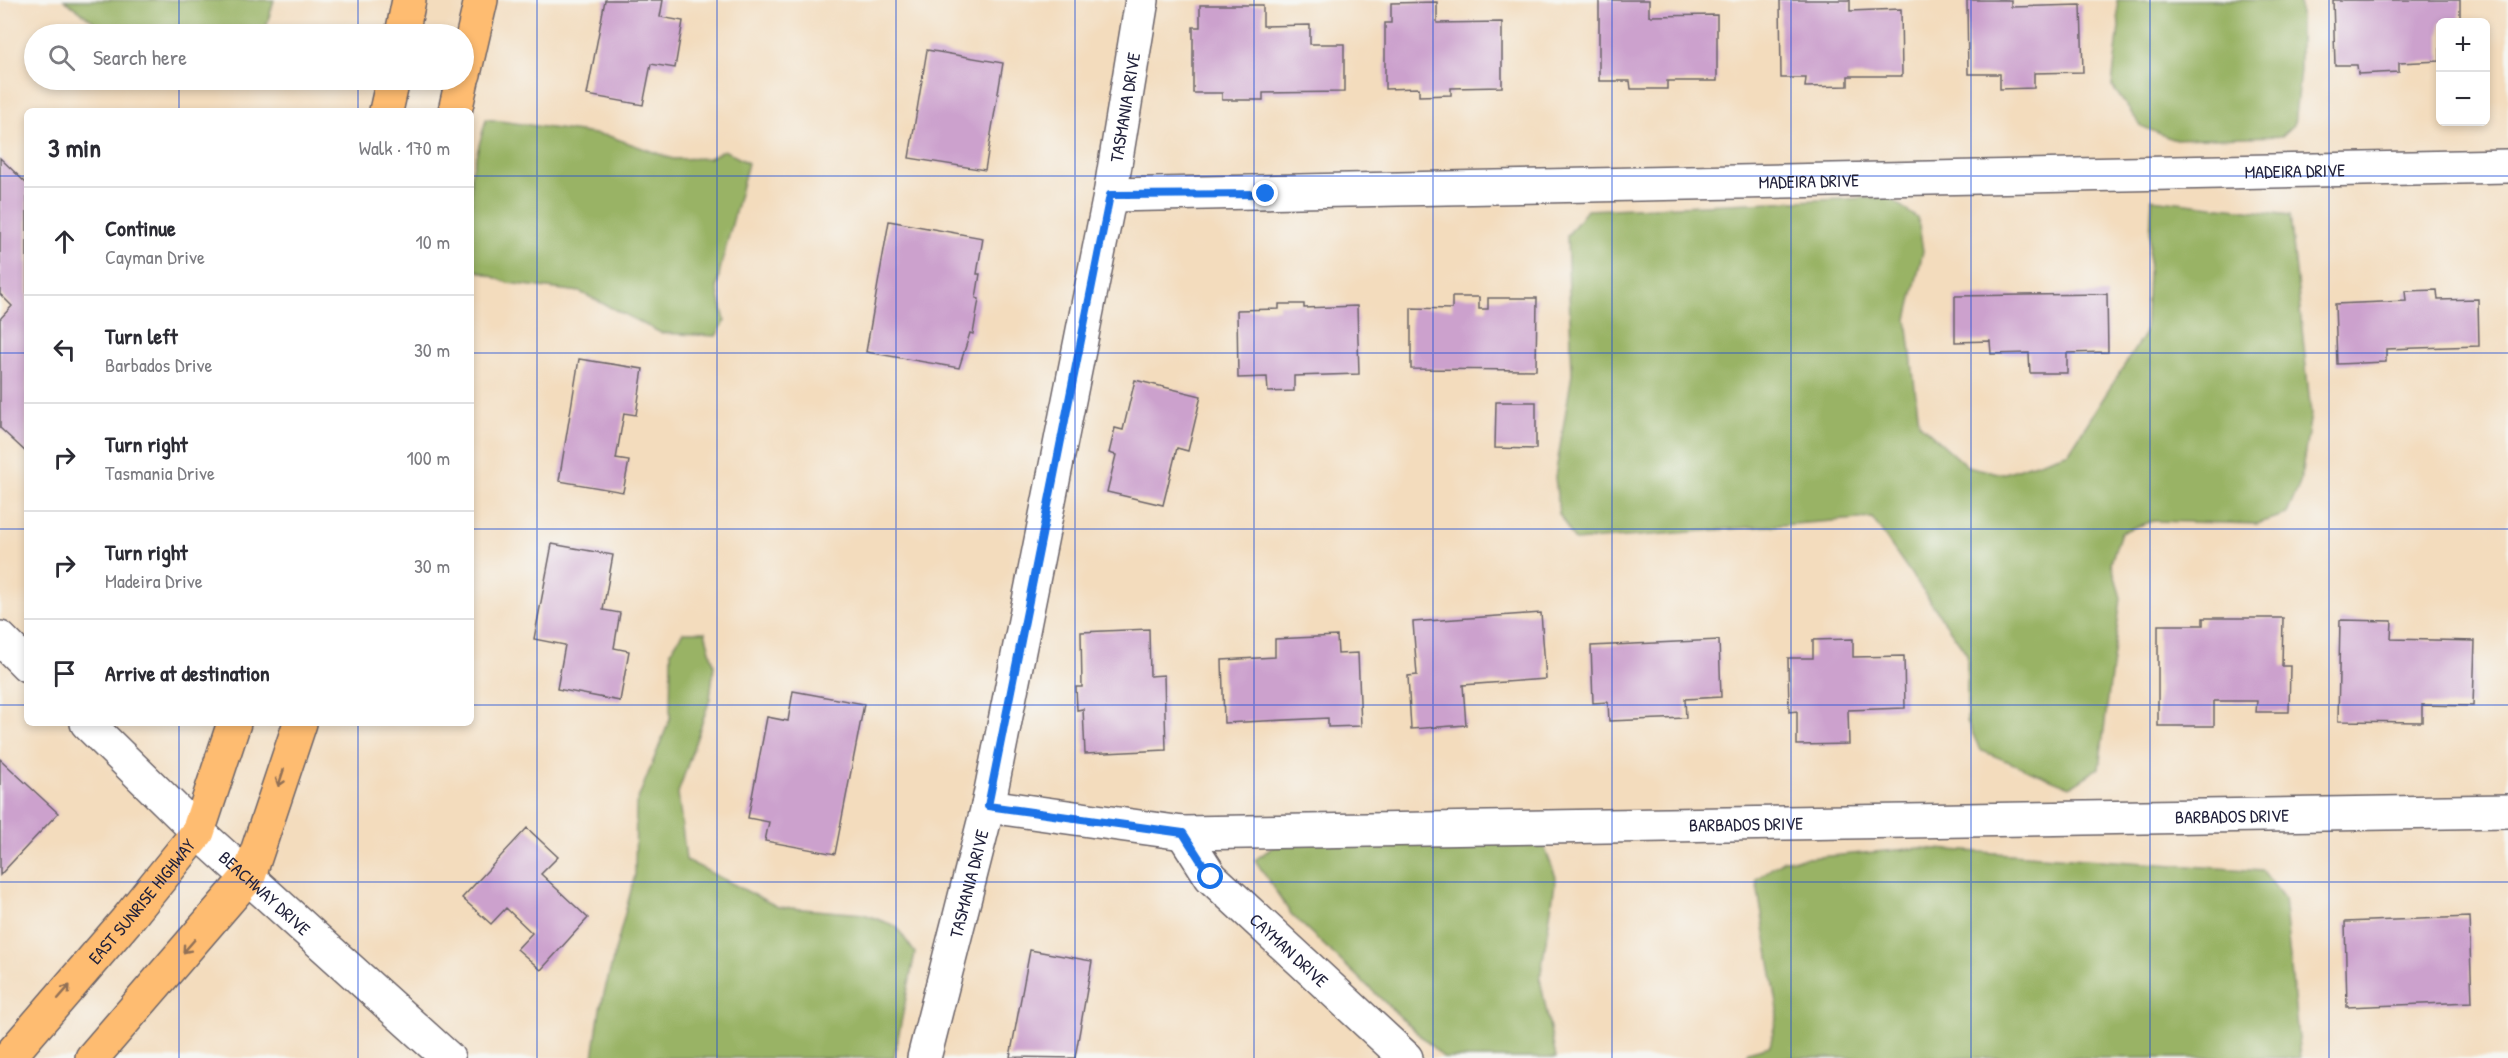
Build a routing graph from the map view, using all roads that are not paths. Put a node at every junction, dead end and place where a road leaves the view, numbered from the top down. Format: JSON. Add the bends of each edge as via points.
{"nodes":[{"id":1,"x":410,"y":0,"type":"edge"},
{"id":2,"x":481,"y":0,"type":"edge"},
{"id":3,"x":1142,"y":0,"type":"edge"},
{"id":4,"x":404,"y":24,"type":"edge"},
{"id":5,"x":474,"y":30,"type":"edge"},
{"id":6,"x":391,"y":90,"type":"edge"},
{"id":7,"x":460,"y":90,"type":"edge"},
{"id":8,"x":387,"y":108,"type":"edge"},
{"id":9,"x":456,"y":108,"type":"edge"},
{"id":10,"x":2508,"y":166,"type":"edge"},
{"id":11,"x":1110,"y":195,"type":"junction"},
{"id":12,"x":0,"y":638,"type":"edge"},
{"id":13,"x":24,"y":661,"type":"edge"},
{"id":14,"x":90,"y":726,"type":"edge"},
{"id":15,"x":233,"y":726,"type":"edge"},
{"id":16,"x":299,"y":726,"type":"edge"},
{"id":17,"x":988,"y":806,"type":"junction"},
{"id":18,"x":2508,"y":811,"type":"edge"},
{"id":19,"x":198,"y":832,"type":"junction"},
{"id":20,"x":1183,"y":833,"type":"junction"},
{"id":21,"x":249,"y":876,"type":"junction"},
{"id":22,"x":8,"y":1058,"type":"edge"},
{"id":23,"x":92,"y":1058,"type":"edge"},
{"id":24,"x":448,"y":1058,"type":"edge"},
{"id":25,"x":924,"y":1058,"type":"edge"},
{"id":26,"x":1406,"y":1058,"type":"edge"}],
"edges":[{"from":1,"to":4,"type":"main road"},
{"from":2,"to":5,"type":"main road"},
{"from":3,"to":11,"type":"street","name":"TASMANIA DRIVE"},
{"from":6,"to":8,"type":"main road"},
{"from":7,"to":9,"type":"main road"},
{"from":10,"to":11,"type":"street","name":"MADEIRA DRIVE"},
{"from":11,"to":17,"type":"street","name":"TASMANIA DRIVE"},
{"from":12,"to":13,"type":"street"},
{"from":14,"to":19,"type":"street","name":"BEACHWAY DRIVE"},
{"from":15,"to":19,"type":"main road","name":"EAST SUNRISE HIGHWAY"},
{"from":16,"to":21,"type":"main road","one_way":true},
{"from":17,"to":20,"type":"street","name":"BARBADOS DRIVE"},
{"from":17,"to":25,"type":"street","name":"TASMANIA DRIVE"},
{"from":18,"to":20,"type":"street","name":"BARBADOS DRIVE"},
{"from":19,"to":21,"type":"street","name":"BEACHWAY DRIVE"},
{"from":22,"to":19,"type":"main road","name":"EAST SUNRISE HIGHWAY","one_way":true},
{"from":20,"to":26,"type":"street","name":"CAYMAN DRIVE","via":[[1211,877]]},
{"from":21,"to":23,"type":"main road","one_way":true},
{"from":21,"to":24,"type":"street","name":"BEACHWAY DRIVE"}]}
